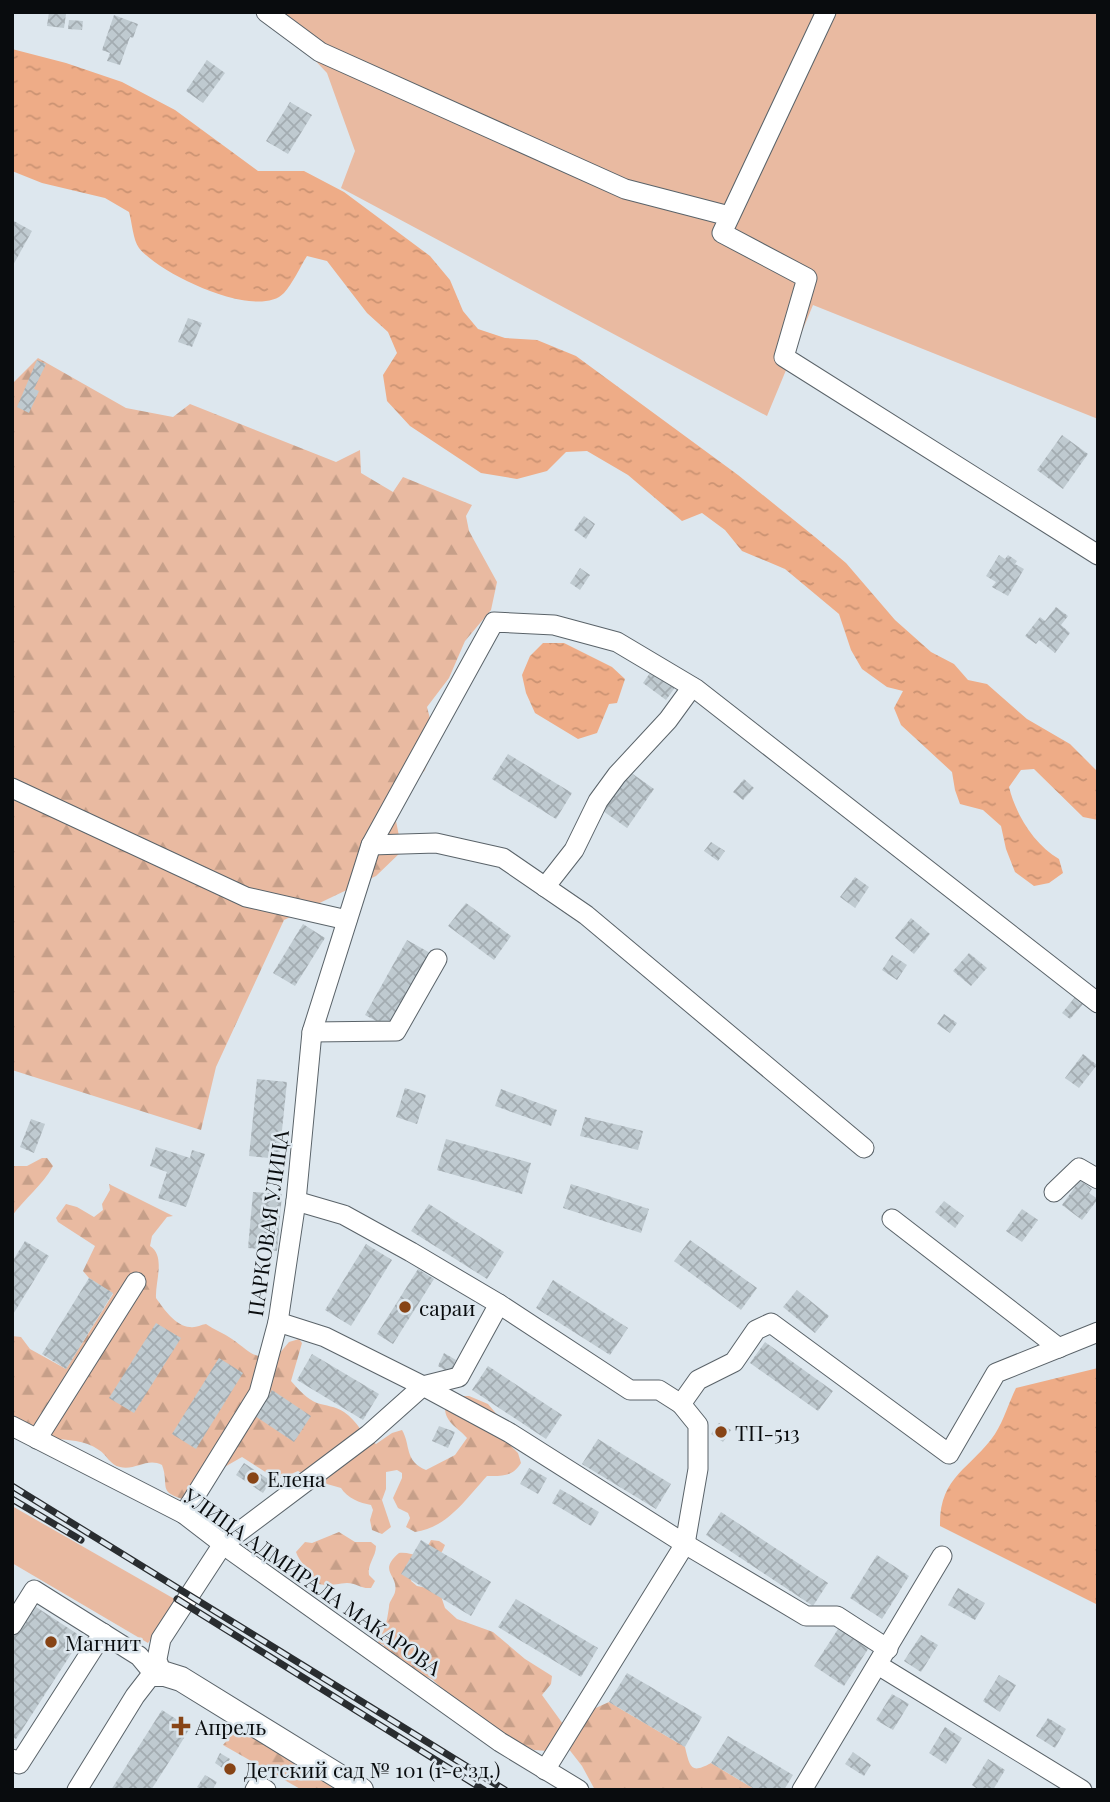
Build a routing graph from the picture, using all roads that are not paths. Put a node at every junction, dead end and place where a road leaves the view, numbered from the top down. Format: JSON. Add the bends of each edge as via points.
{"nodes":[{"id":1,"x":266,"y":12,"type":"edge"},
{"id":2,"x":826,"y":12,"type":"edge"},
{"id":3,"x":730,"y":216,"type":"junction"},
{"id":4,"x":1098,"y":555,"type":"edge"},
{"id":5,"x":692,"y":687,"type":"junction"},
{"id":6,"x":12,"y":788,"type":"edge"},
{"id":7,"x":371,"y":845,"type":"junction"},
{"id":8,"x":545,"y":887,"type":"junction"},
{"id":9,"x":346,"y":920,"type":"junction"},
{"id":10,"x":437,"y":958,"type":"dead end"},
{"id":11,"x":1098,"y":1003,"type":"edge"},
{"id":12,"x":312,"y":1032,"type":"junction"},
{"id":13,"x":864,"y":1148,"type":"dead end"},
{"id":14,"x":1098,"y":1179,"type":"edge"},
{"id":15,"x":1054,"y":1192,"type":"dead end"},
{"id":16,"x":296,"y":1201,"type":"junction"},
{"id":17,"x":892,"y":1219,"type":"dead end"},
{"id":18,"x":136,"y":1282,"type":"dead end"},
{"id":19,"x":499,"y":1304,"type":"junction"},
{"id":20,"x":278,"y":1322,"type":"junction"},
{"id":21,"x":1098,"y":1332,"type":"edge"},
{"id":22,"x":1059,"y":1348,"type":"junction"},
{"id":23,"x":423,"y":1386,"type":"junction"},
{"id":24,"x":681,"y":1404,"type":"junction"},
{"id":25,"x":12,"y":1426,"type":"edge"},
{"id":26,"x":37,"y":1439,"type":"junction"},
{"id":27,"x":184,"y":1514,"type":"junction"},
{"id":28,"x":685,"y":1544,"type":"junction"},
{"id":29,"x":227,"y":1547,"type":"junction"},
{"id":30,"x":942,"y":1556,"type":"dead end"},
{"id":31,"x":12,"y":1625,"type":"edge"},
{"id":32,"x":103,"y":1633,"type":"junction"},
{"id":33,"x":883,"y":1657,"type":"junction"},
{"id":34,"x":153,"y":1674,"type":"junction"},
{"id":35,"x":12,"y":1759,"type":"edge"},
{"id":36,"x":545,"y":1770,"type":"junction"},
{"id":37,"x":77,"y":1790,"type":"edge"},
{"id":38,"x":255,"y":1790,"type":"edge"},
{"id":39,"x":265,"y":1790,"type":"edge"},
{"id":40,"x":362,"y":1790,"type":"edge"},
{"id":41,"x":579,"y":1790,"type":"edge"},
{"id":42,"x":802,"y":1790,"type":"edge"},
{"id":43,"x":1082,"y":1790,"type":"edge"}],
"edges":[{"from":1,"to":3,"type":"street","via":[[320,52],[625,189]]},
{"from":2,"to":3,"type":"street"},
{"from":3,"to":4,"type":"street","via":[[722,233],[807,278],[785,357]]},
{"from":5,"to":7,"type":"street","name":"ПАРКОВАЯ УЛИЦА","via":[[617,642],[554,625],[494,622]]},
{"from":5,"to":8,"type":"street","via":[[617,775],[598,801],[574,850]]},
{"from":5,"to":11,"type":"street"},
{"from":6,"to":9,"type":"street","via":[[246,897]]},
{"from":7,"to":8,"type":"street","via":[[436,843],[503,858]]},
{"from":7,"to":9,"type":"street","name":"ПАРКОВАЯ УЛИЦА"},
{"from":8,"to":13,"type":"street","via":[[586,915]]},
{"from":9,"to":12,"type":"street","name":"ПАРКОВАЯ УЛИЦА"},
{"from":10,"to":12,"type":"street","via":[[396,1031]]},
{"from":12,"to":16,"type":"street","name":"ПАРКОВАЯ УЛИЦА"},
{"from":14,"to":15,"type":"street","via":[[1079,1168]]},
{"from":16,"to":19,"type":"street","via":[[344,1215]]},
{"from":16,"to":20,"type":"street","name":"ПАРКОВАЯ УЛИЦА"},
{"from":17,"to":22,"type":"street"},
{"from":18,"to":26,"type":"street"},
{"from":19,"to":23,"type":"street","via":[[459,1377]]},
{"from":19,"to":24,"type":"street","via":[[630,1390],[659,1390]]},
{"from":20,"to":23,"type":"street","via":[[326,1337]]},
{"from":20,"to":27,"type":"street","name":"ПАРКОВАЯ УЛИЦА","via":[[259,1393]]},
{"from":21,"to":22,"type":"street"},
{"from":22,"to":24,"type":"street","via":[[996,1373],[949,1454],[771,1323],[756,1330],[734,1362],[698,1380]]},
{"from":23,"to":28,"type":"street","via":[[510,1433]]},
{"from":23,"to":29,"type":"street","via":[[368,1436],[275,1504]]},
{"from":24,"to":28,"type":"street","via":[[698,1425],[698,1469]]},
{"from":25,"to":26,"type":"street","name":"УЛИЦА АДМИРАЛА МАКАРОВА"},
{"from":26,"to":27,"type":"street","name":"УЛИЦА АДМИРАЛА МАКАРОВА"},
{"from":27,"to":29,"type":"street","name":"УЛИЦА АДМИРАЛА МАКАРОВА"},
{"from":28,"to":33,"type":"street","via":[[806,1616],[837,1616]]},
{"from":28,"to":36,"type":"street"},
{"from":29,"to":34,"type":"street"},
{"from":29,"to":36,"type":"street","name":"УЛИЦА АДМИРАЛА МАКАРОВА"},
{"from":30,"to":33,"type":"street"},
{"from":31,"to":32,"type":"street","via":[[34,1590]]},
{"from":32,"to":34,"type":"street","via":[[139,1656]]},
{"from":32,"to":35,"type":"street","via":[[19,1763]]},
{"from":33,"to":42,"type":"street"},
{"from":33,"to":43,"type":"street"},
{"from":34,"to":37,"type":"street"},
{"from":34,"to":40,"type":"main road","via":[[181,1679]]},
{"from":36,"to":41,"type":"street","name":"УЛИЦА АДМИРАЛА МАКАРОВА"},
{"from":38,"to":39,"type":"street","via":[[258,1785]]}]}
